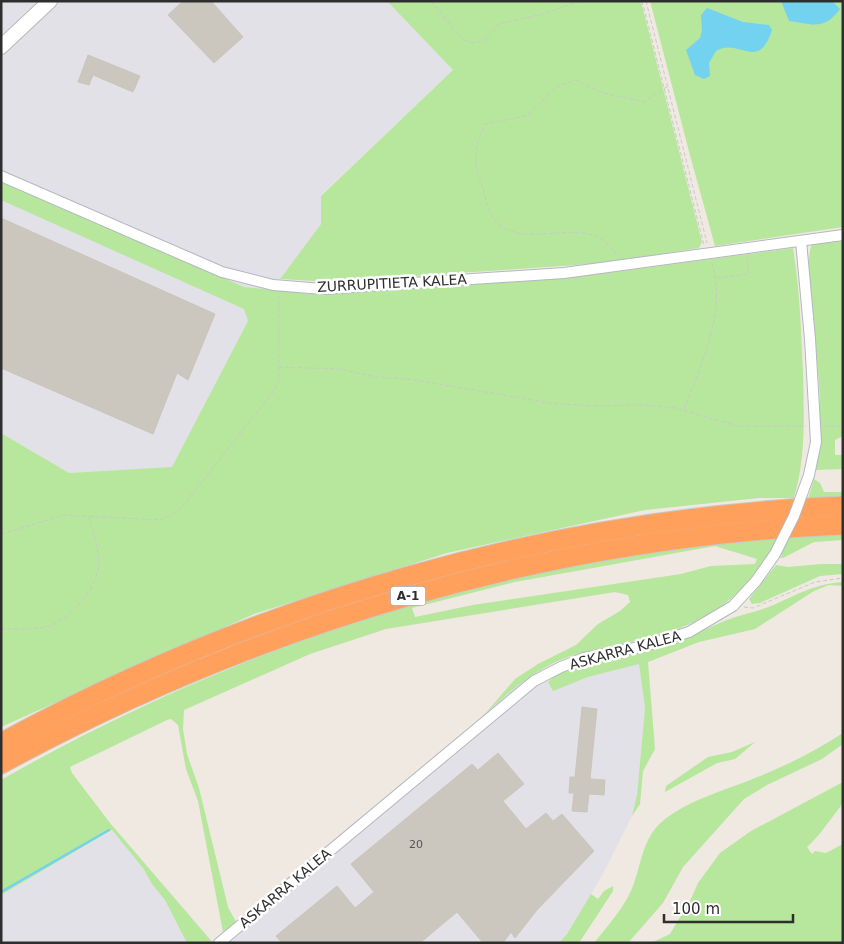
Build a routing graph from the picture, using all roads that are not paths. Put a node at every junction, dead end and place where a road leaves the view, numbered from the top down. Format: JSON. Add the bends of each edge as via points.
{"nodes":[{"id":1,"x":50,"y":1,"type":"edge"},
{"id":2,"x":1,"y":47,"type":"edge"},
{"id":3,"x":1,"y":176,"type":"edge"},
{"id":4,"x":843,"y":235,"type":"edge"},
{"id":5,"x":801,"y":241,"type":"junction"},
{"id":6,"x":843,"y":506,"type":"edge"},
{"id":7,"x":843,"y":525,"type":"edge"},
{"id":8,"x":1,"y":743,"type":"edge"},
{"id":9,"x":1,"y":764,"type":"edge"},
{"id":10,"x":220,"y":943,"type":"edge"}],
"edges":[{"from":1,"to":2,"type":"street"},
{"from":3,"to":5,"type":"street","name":"ZURRUPITIETA KALEA","via":[[222,272],[281,285],[323,289],[564,273],[627,266],[707,250],[746,249]]},
{"from":4,"to":5,"type":"street","name":"ZURRUPITIETA KALEA"},
{"from":5,"to":10,"type":"street","name":"ASKARRA KALEA","bridge":true,"via":[[816,442],[809,475],[794,516],[775,554],[756,581],[733,606],[689,632],[645,646],[584,658],[534,681]]},
{"from":6,"to":8,"type":"highway","number":"A-1","via":[[706,516],[602,532],[512,550],[383,584],[300,610],[174,658]]},
{"from":7,"to":9,"type":"highway","number":"A-1","via":[[706,536],[607,550],[513,569],[398,599],[303,629],[178,678],[77,724]]}]}
